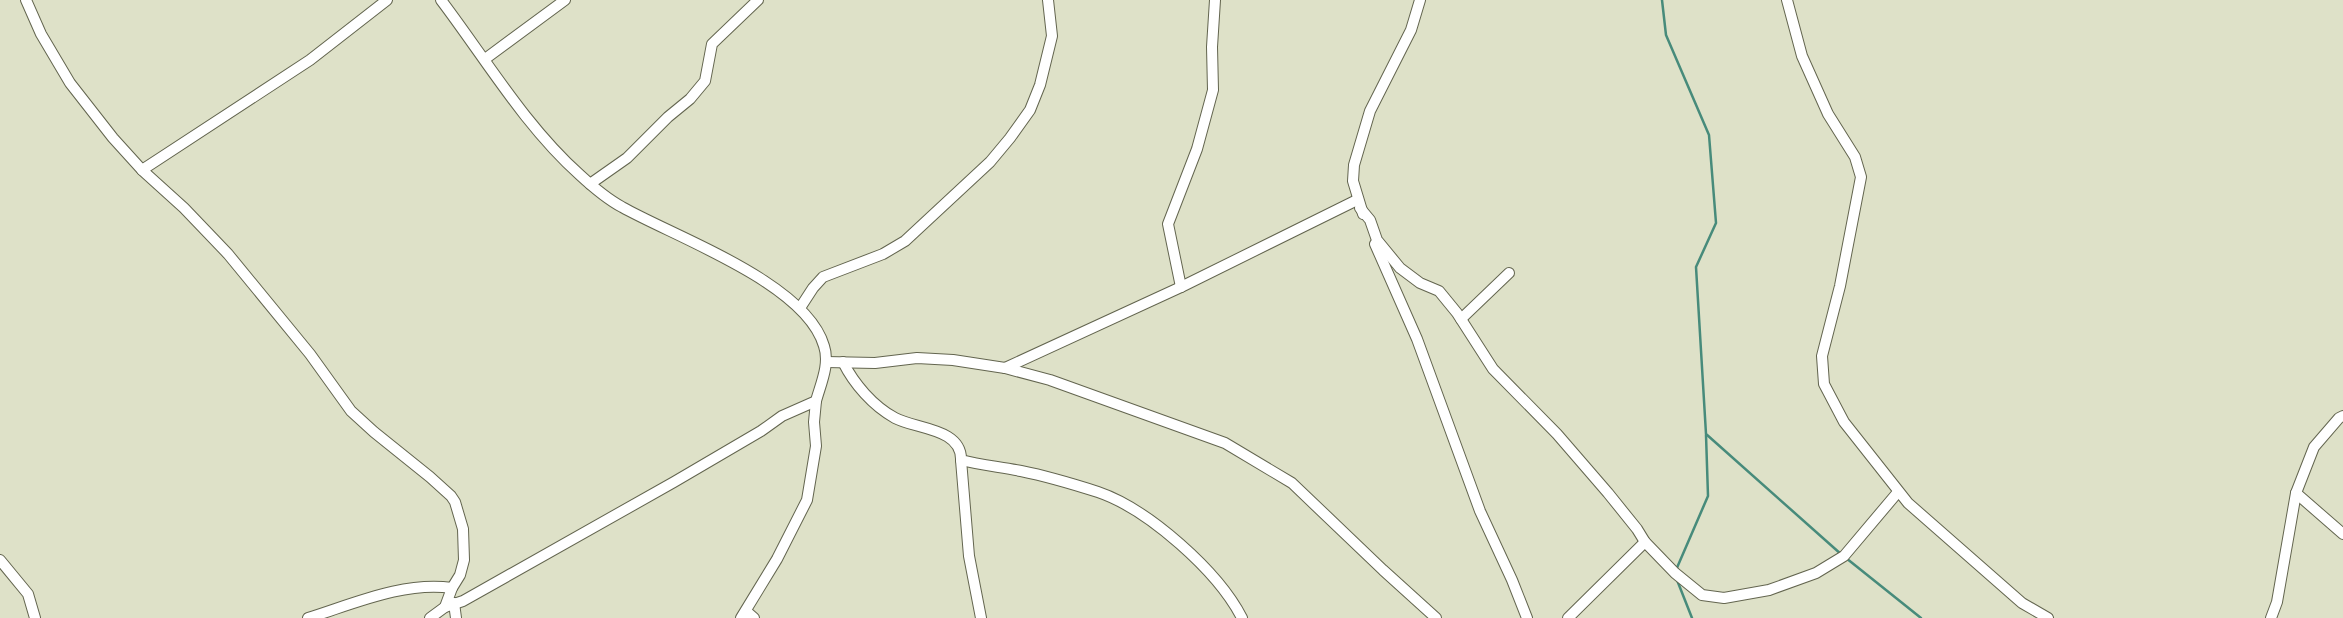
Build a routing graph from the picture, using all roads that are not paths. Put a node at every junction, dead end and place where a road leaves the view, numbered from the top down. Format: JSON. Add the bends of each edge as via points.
{"nodes":[{"id":1,"x":26,"y":0,"type":"edge"},
{"id":2,"x":387,"y":0,"type":"edge"},
{"id":3,"x":441,"y":0,"type":"edge"},
{"id":4,"x":565,"y":0,"type":"edge"},
{"id":5,"x":758,"y":0,"type":"edge"},
{"id":6,"x":1048,"y":0,"type":"edge"},
{"id":7,"x":1215,"y":0,"type":"edge"},
{"id":8,"x":1420,"y":0,"type":"edge"},
{"id":9,"x":1787,"y":0,"type":"edge"},
{"id":10,"x":485,"y":59,"type":"junction"},
{"id":11,"x":142,"y":170,"type":"junction"},
{"id":12,"x":590,"y":184,"type":"junction"},
{"id":13,"x":1359,"y":204,"type":"junction"},
{"id":14,"x":1509,"y":273,"type":"dead end"},
{"id":15,"x":1181,"y":287,"type":"junction"},
{"id":16,"x":800,"y":308,"type":"junction"},
{"id":17,"x":1461,"y":319,"type":"junction"},
{"id":18,"x":826,"y":362,"type":"junction"},
{"id":19,"x":843,"y":362,"type":"junction"},
{"id":20,"x":1005,"y":368,"type":"junction"},
{"id":21,"x":816,"y":401,"type":"junction"},
{"id":22,"x":2343,"y":416,"type":"edge"},
{"id":23,"x":961,"y":460,"type":"junction"},
{"id":24,"x":1898,"y":492,"type":"junction"},
{"id":25,"x":2296,"y":493,"type":"junction"},
{"id":26,"x":2343,"y":534,"type":"edge"},
{"id":27,"x":1645,"y":542,"type":"junction"},
{"id":28,"x":0,"y":560,"type":"edge"},
{"id":29,"x":452,"y":588,"type":"junction"},
{"id":30,"x":449,"y":605,"type":"junction"},
{"id":31,"x":747,"y":616,"type":"edge"},
{"id":32,"x":35,"y":618,"type":"edge"},
{"id":33,"x":308,"y":618,"type":"edge"},
{"id":34,"x":430,"y":618,"type":"edge"},
{"id":35,"x":456,"y":618,"type":"edge"},
{"id":36,"x":981,"y":618,"type":"edge"},
{"id":37,"x":1242,"y":618,"type":"edge"},
{"id":38,"x":1436,"y":618,"type":"edge"},
{"id":39,"x":1527,"y":618,"type":"edge"},
{"id":40,"x":1568,"y":618,"type":"edge"},
{"id":41,"x":2048,"y":618,"type":"edge"},
{"id":42,"x":2271,"y":618,"type":"edge"}],
"edges":[{"from":1,"to":11,"type":"street","via":[[41,34],[70,82]]},
{"from":2,"to":11,"type":"street","via":[[310,60]]},
{"from":3,"to":10,"type":"street"},
{"from":4,"to":10,"type":"street"},
{"from":5,"to":12,"type":"street","via":[[712,44],[705,81],[690,99],[627,158]]},
{"from":6,"to":16,"type":"street","via":[[1052,36],[1040,85],[1030,110],[1000,150],[905,241],[883,254],[823,277]]},
{"from":7,"to":15,"type":"street","via":[[1213,90],[1197,149],[1168,224]]},
{"from":8,"to":13,"type":"street","via":[[1411,30],[1370,111],[1354,165],[1353,182]]},
{"from":9,"to":24,"type":"street","via":[[1802,56],[1828,114],[1855,157],[1861,177],[1840,286],[1822,356],[1824,384],[1844,422]]},
{"from":10,"to":12,"type":"street","via":[[544,137]]},
{"from":11,"to":29,"type":"street","via":[[228,254],[310,354],[351,411],[451,496],[463,529],[464,560]]},
{"from":12,"to":16,"type":"street","via":[[621,207],[728,258]]},
{"from":13,"to":15,"type":"street"},
{"from":13,"to":17,"type":"street","via":[[1370,220],[1376,240],[1400,268],[1439,291]]},
{"from":13,"to":39,"type":"street","via":[[1418,339],[1480,511]]},
{"from":14,"to":17,"type":"street"},
{"from":15,"to":20,"type":"street"},
{"from":16,"to":18,"type":"street","via":[[818,330],[825,346]]},
{"from":17,"to":27,"type":"street","via":[[1493,369],[1557,434]]},
{"from":18,"to":19,"type":"street"},
{"from":18,"to":21,"type":"street"},
{"from":19,"to":20,"type":"street","via":[[875,363],[917,358]]},
{"from":19,"to":23,"type":"street","via":[[851,379],[864,393],[895,418],[952,438]]},
{"from":20,"to":38,"type":"street","via":[[1050,380],[1225,443],[1255,459],[1292,483]]},
{"from":21,"to":30,"type":"street","via":[[782,416],[674,482],[464,601]]},
{"from":21,"to":31,"type":"street","via":[[816,446],[807,500]]},
{"from":22,"to":25,"type":"street","via":[[2314,447]]},
{"from":23,"to":36,"type":"street","via":[[969,556]]},
{"from":23,"to":37,"type":"street","via":[[1022,471],[1100,493],[1139,513],[1193,554],[1214,576]]},
{"from":24,"to":27,"type":"street","via":[[1844,556],[1795,582],[1761,592],[1724,598],[1702,595]]},
{"from":24,"to":41,"type":"street","via":[[2022,603]]},
{"from":25,"to":26,"type":"street"},
{"from":25,"to":42,"type":"street","via":[[2277,602]]},
{"from":27,"to":40,"type":"street"},
{"from":28,"to":32,"type":"street","via":[[28,594]]},
{"from":29,"to":30,"type":"street"},
{"from":29,"to":33,"type":"street","via":[[424,587],[383,594]]},
{"from":30,"to":34,"type":"street"},
{"from":30,"to":35,"type":"street"}]}
